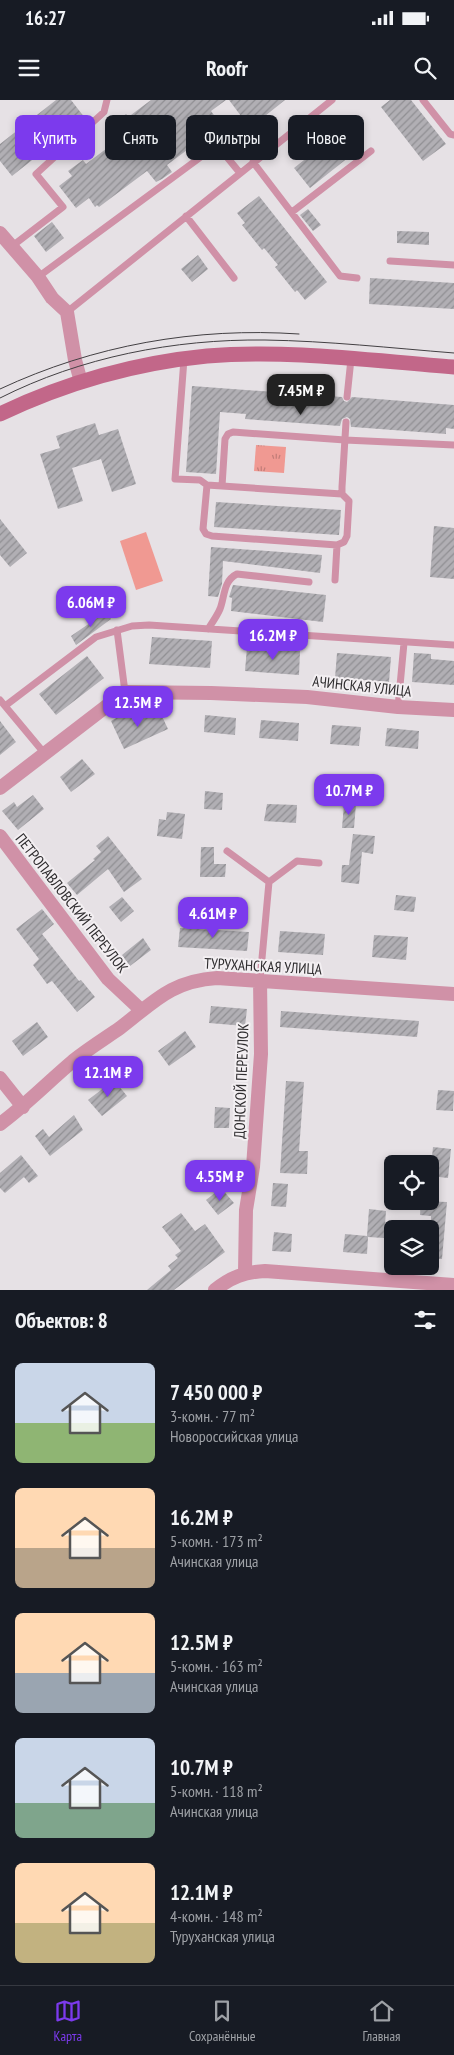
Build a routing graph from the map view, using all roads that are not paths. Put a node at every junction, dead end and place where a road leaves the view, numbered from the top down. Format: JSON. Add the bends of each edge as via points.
{"nodes":[{"id":1,"x":107,"y":100,"type":"edge"},
{"id":2,"x":332,"y":100,"type":"edge"},
{"id":3,"x":423,"y":100,"type":"edge"},
{"id":4,"x":454,"y":135,"type":"edge"},
{"id":5,"x":371,"y":151,"type":"dead end"},
{"id":6,"x":253,"y":162,"type":"junction"},
{"id":7,"x":240,"y":173,"type":"junction"},
{"id":8,"x":292,"y":212,"type":"junction"},
{"id":9,"x":186,"y":216,"type":"junction"},
{"id":10,"x":4,"y":242,"type":"edge"},
{"id":11,"x":390,"y":261,"type":"dead end"},
{"id":12,"x":454,"y":265,"type":"edge"},
{"id":13,"x":38,"y":277,"type":"junction"},
{"id":14,"x":234,"y":278,"type":"dead end"},
{"id":15,"x":357,"y":278,"type":"dead end"},
{"id":16,"x":67,"y":312,"type":"junction"},
{"id":17,"x":184,"y":359,"type":"junction"},
{"id":18,"x":351,"y":359,"type":"junction"},
{"id":19,"x":454,"y":367,"type":"edge"},
{"id":20,"x":81,"y":382,"type":"junction"},
{"id":21,"x":348,"y":397,"type":"dead end"},
{"id":22,"x":0,"y":414,"type":"edge"},
{"id":23,"x":346,"y":422,"type":"dead end"},
{"id":24,"x":345,"y":440,"type":"junction"},
{"id":25,"x":454,"y":445,"type":"edge"},
{"id":26,"x":207,"y":485,"type":"junction"},
{"id":27,"x":222,"y":486,"type":"junction"},
{"id":28,"x":342,"y":494,"type":"junction"},
{"id":29,"x":337,"y":545,"type":"junction"},
{"id":30,"x":335,"y":580,"type":"dead end"},
{"id":31,"x":309,"y":582,"type":"dead end"},
{"id":32,"x":208,"y":629,"type":"junction"},
{"id":33,"x":118,"y":630,"type":"junction"},
{"id":34,"x":404,"y":643,"type":"junction"},
{"id":35,"x":454,"y":645,"type":"edge"},
{"id":36,"x":125,"y":692,"type":"junction"},
{"id":37,"x":0,"y":700,"type":"edge"},
{"id":38,"x":5,"y":706,"type":"junction"},
{"id":39,"x":398,"y":707,"type":"junction"},
{"id":40,"x":454,"y":710,"type":"edge"},
{"id":41,"x":45,"y":755,"type":"junction"},
{"id":42,"x":0,"y":788,"type":"edge"},
{"id":43,"x":0,"y":836,"type":"edge"},
{"id":44,"x":227,"y":851,"type":"dead end"},
{"id":45,"x":320,"y":863,"type":"dead end"},
{"id":46,"x":269,"y":882,"type":"junction"},
{"id":47,"x":260,"y":980,"type":"junction"},
{"id":48,"x":454,"y":994,"type":"edge"},
{"id":49,"x":140,"y":1010,"type":"junction"},
{"id":50,"x":0,"y":1078,"type":"edge"},
{"id":51,"x":23,"y":1107,"type":"junction"},
{"id":52,"x":0,"y":1124,"type":"edge"},
{"id":53,"x":245,"y":1272,"type":"junction"},
{"id":54,"x":454,"y":1285,"type":"edge"},
{"id":55,"x":215,"y":1290,"type":"edge"}],
"edges":[{"from":1,"to":10,"type":"lane","via":[[104,112],[36,174],[63,207]]},
{"from":2,"to":6,"type":"lane"},
{"from":3,"to":4,"type":"lane"},
{"from":5,"to":8,"type":"lane"},
{"from":6,"to":7,"type":"lane"},
{"from":6,"to":8,"type":"lane"},
{"from":7,"to":9,"type":"lane"},
{"from":7,"to":13,"type":"lane","via":[[217,145]]},
{"from":8,"to":15,"type":"lane","via":[[340,276]]},
{"from":9,"to":14,"type":"lane"},
{"from":9,"to":16,"type":"lane"},
{"from":10,"to":13,"type":"street"},
{"from":11,"to":12,"type":"lane"},
{"from":13,"to":16,"type":"street","via":[[52,298]]},
{"from":16,"to":20,"type":"street"},
{"from":17,"to":18,"type":"main road","via":[[271,354]]},
{"from":17,"to":20,"type":"main road"},
{"from":17,"to":26,"type":"lane","via":[[175,478],[200,480]]},
{"from":18,"to":19,"type":"main road"},
{"from":18,"to":21,"type":"lane"},
{"from":20,"to":22,"type":"main road"},
{"from":23,"to":24,"type":"lane"},
{"from":24,"to":25,"type":"lane"},
{"from":24,"to":27,"type":"lane","via":[[233,432],[225,439]]},
{"from":24,"to":28,"type":"lane"},
{"from":26,"to":27,"type":"lane"},
{"from":26,"to":29,"type":"lane","via":[[203,528],[206,534]]},
{"from":27,"to":28,"type":"lane"},
{"from":28,"to":29,"type":"lane","via":[[349,501],[347,536]]},
{"from":29,"to":30,"type":"lane"},
{"from":31,"to":32,"type":"lane","via":[[237,574],[227,582],[220,608]]},
{"from":32,"to":33,"type":"lane","via":[[148,625]]},
{"from":32,"to":34,"type":"lane"},
{"from":33,"to":36,"type":"lane"},
{"from":33,"to":38,"type":"lane","via":[[96,637],[78,648]]},
{"from":34,"to":35,"type":"lane"},
{"from":34,"to":39,"type":"lane"},
{"from":36,"to":39,"type":"street","name":"АЧИНСКАЯ УЛИЦА","via":[[307,697]]},
{"from":36,"to":41,"type":"street"},
{"from":37,"to":38,"type":"lane"},
{"from":38,"to":41,"type":"lane"},
{"from":39,"to":40,"type":"street","name":"АЧИНСКАЯ УЛИЦА"},
{"from":41,"to":42,"type":"street"},
{"from":43,"to":49,"type":"street","name":"ПЕТРОПАВЛОВСКИЙ ПЕРЕУЛОК","via":[[108,979]]},
{"from":44,"to":46,"type":"lane"},
{"from":45,"to":46,"type":"lane","via":[[297,861]]},
{"from":46,"to":47,"type":"lane"},
{"from":47,"to":48,"type":"street","name":"ТУРУХАНСКАЯ УЛИЦА"},
{"from":47,"to":49,"type":"street","name":"ТУРУХАНСКАЯ УЛИЦА","via":[[196,979],[175,987]]},
{"from":47,"to":53,"type":"street","name":"ДОНСКОЙ ПЕРЕУЛОК","via":[[261,1054],[253,1167],[246,1210]]},
{"from":49,"to":51,"type":"street","name":"ТУРУХАНСКАЯ УЛИЦА","via":[[74,1061]]},
{"from":50,"to":51,"type":"street"},
{"from":51,"to":52,"type":"street","name":"ТУРУХАНСКАЯ УЛИЦА"},
{"from":53,"to":54,"type":"street"},
{"from":53,"to":55,"type":"street"}]}
